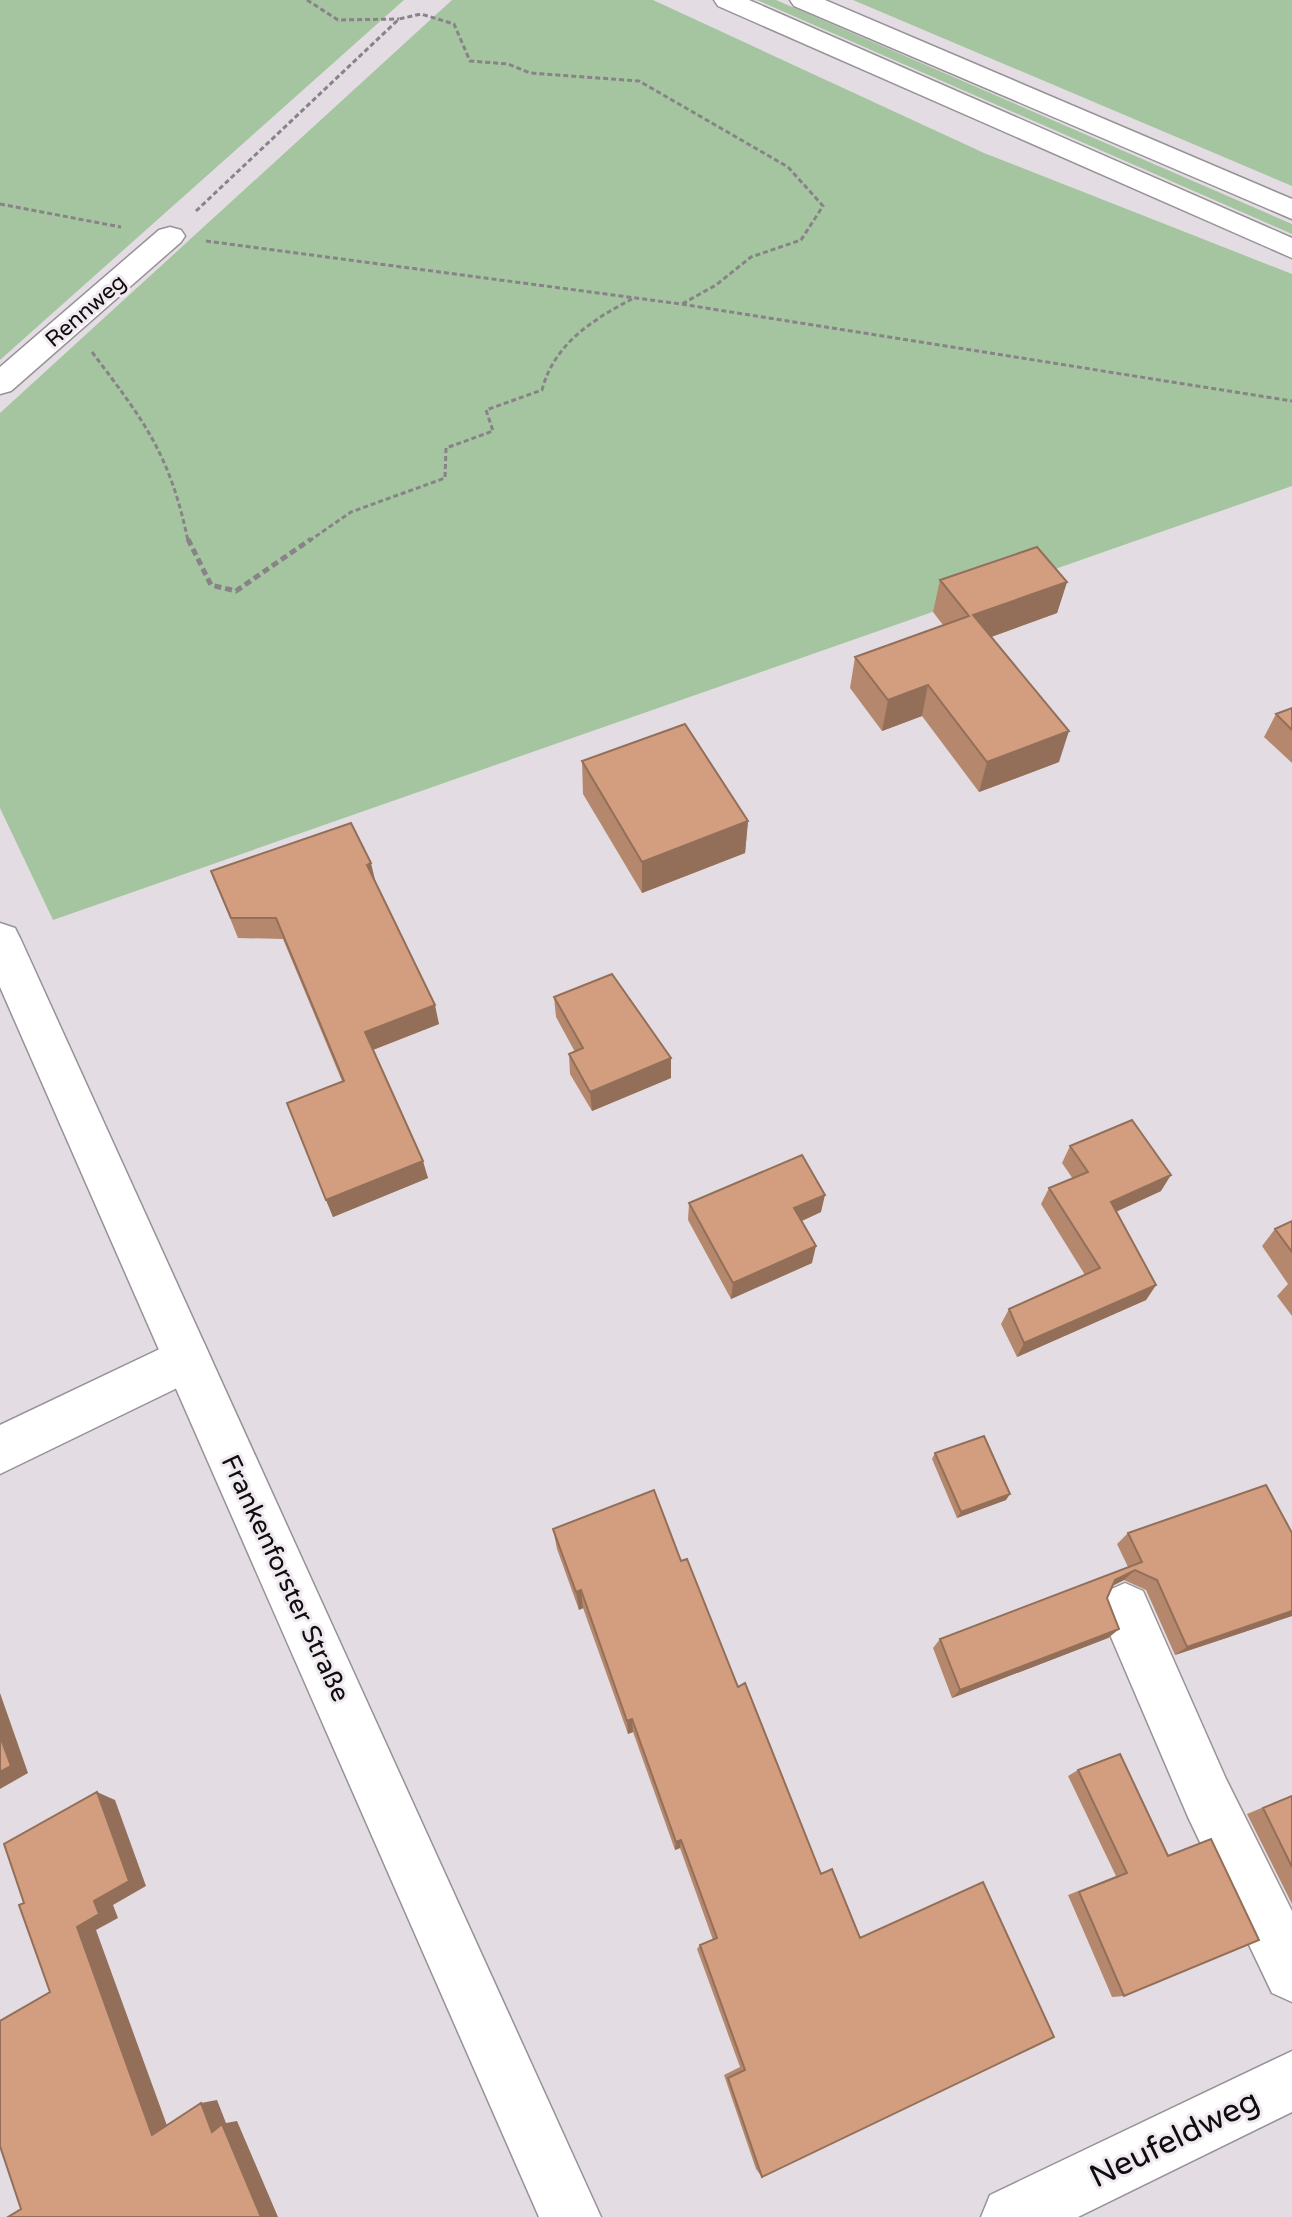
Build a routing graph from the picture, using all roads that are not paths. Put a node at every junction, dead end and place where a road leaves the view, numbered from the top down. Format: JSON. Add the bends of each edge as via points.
{"nodes":[{"id":1,"x":727,"y":0,"type":"edge"},
{"id":2,"x":803,"y":0,"type":"edge"},
{"id":3,"x":1292,"y":210,"type":"edge"},
{"id":4,"x":170,"y":236,"type":"road end"},
{"id":5,"x":1292,"y":249,"type":"edge"},
{"id":6,"x":0,"y":384,"type":"edge"},
{"id":7,"x":0,"y":940,"type":"edge"},
{"id":8,"x":187,"y":1359,"type":"junction"},
{"id":9,"x":0,"y":1450,"type":"edge"},
{"id":10,"x":1125,"y":1609,"type":"dead end"},
{"id":11,"x":1292,"y":1973,"type":"edge"},
{"id":12,"x":1292,"y":2081,"type":"edge"},
{"id":13,"x":570,"y":2217,"type":"edge"},
{"id":14,"x":1012,"y":2217,"type":"edge"}],
"edges":[{"from":1,"to":5,"type":"main road"},
{"from":2,"to":3,"type":"main road"},
{"from":4,"to":6,"type":"main road","name":"Rennweg"},
{"from":7,"to":8,"type":"main road","name":"Frankenforster Straße"},
{"from":8,"to":9,"type":"main road"},
{"from":8,"to":13,"type":"main road","name":"Frankenforster Straße","via":[[412,1853]]},
{"from":10,"to":11,"type":"main road","via":[[1207,1798]]},
{"from":12,"to":14,"type":"main road","name":"Neufeldweg"}]}
